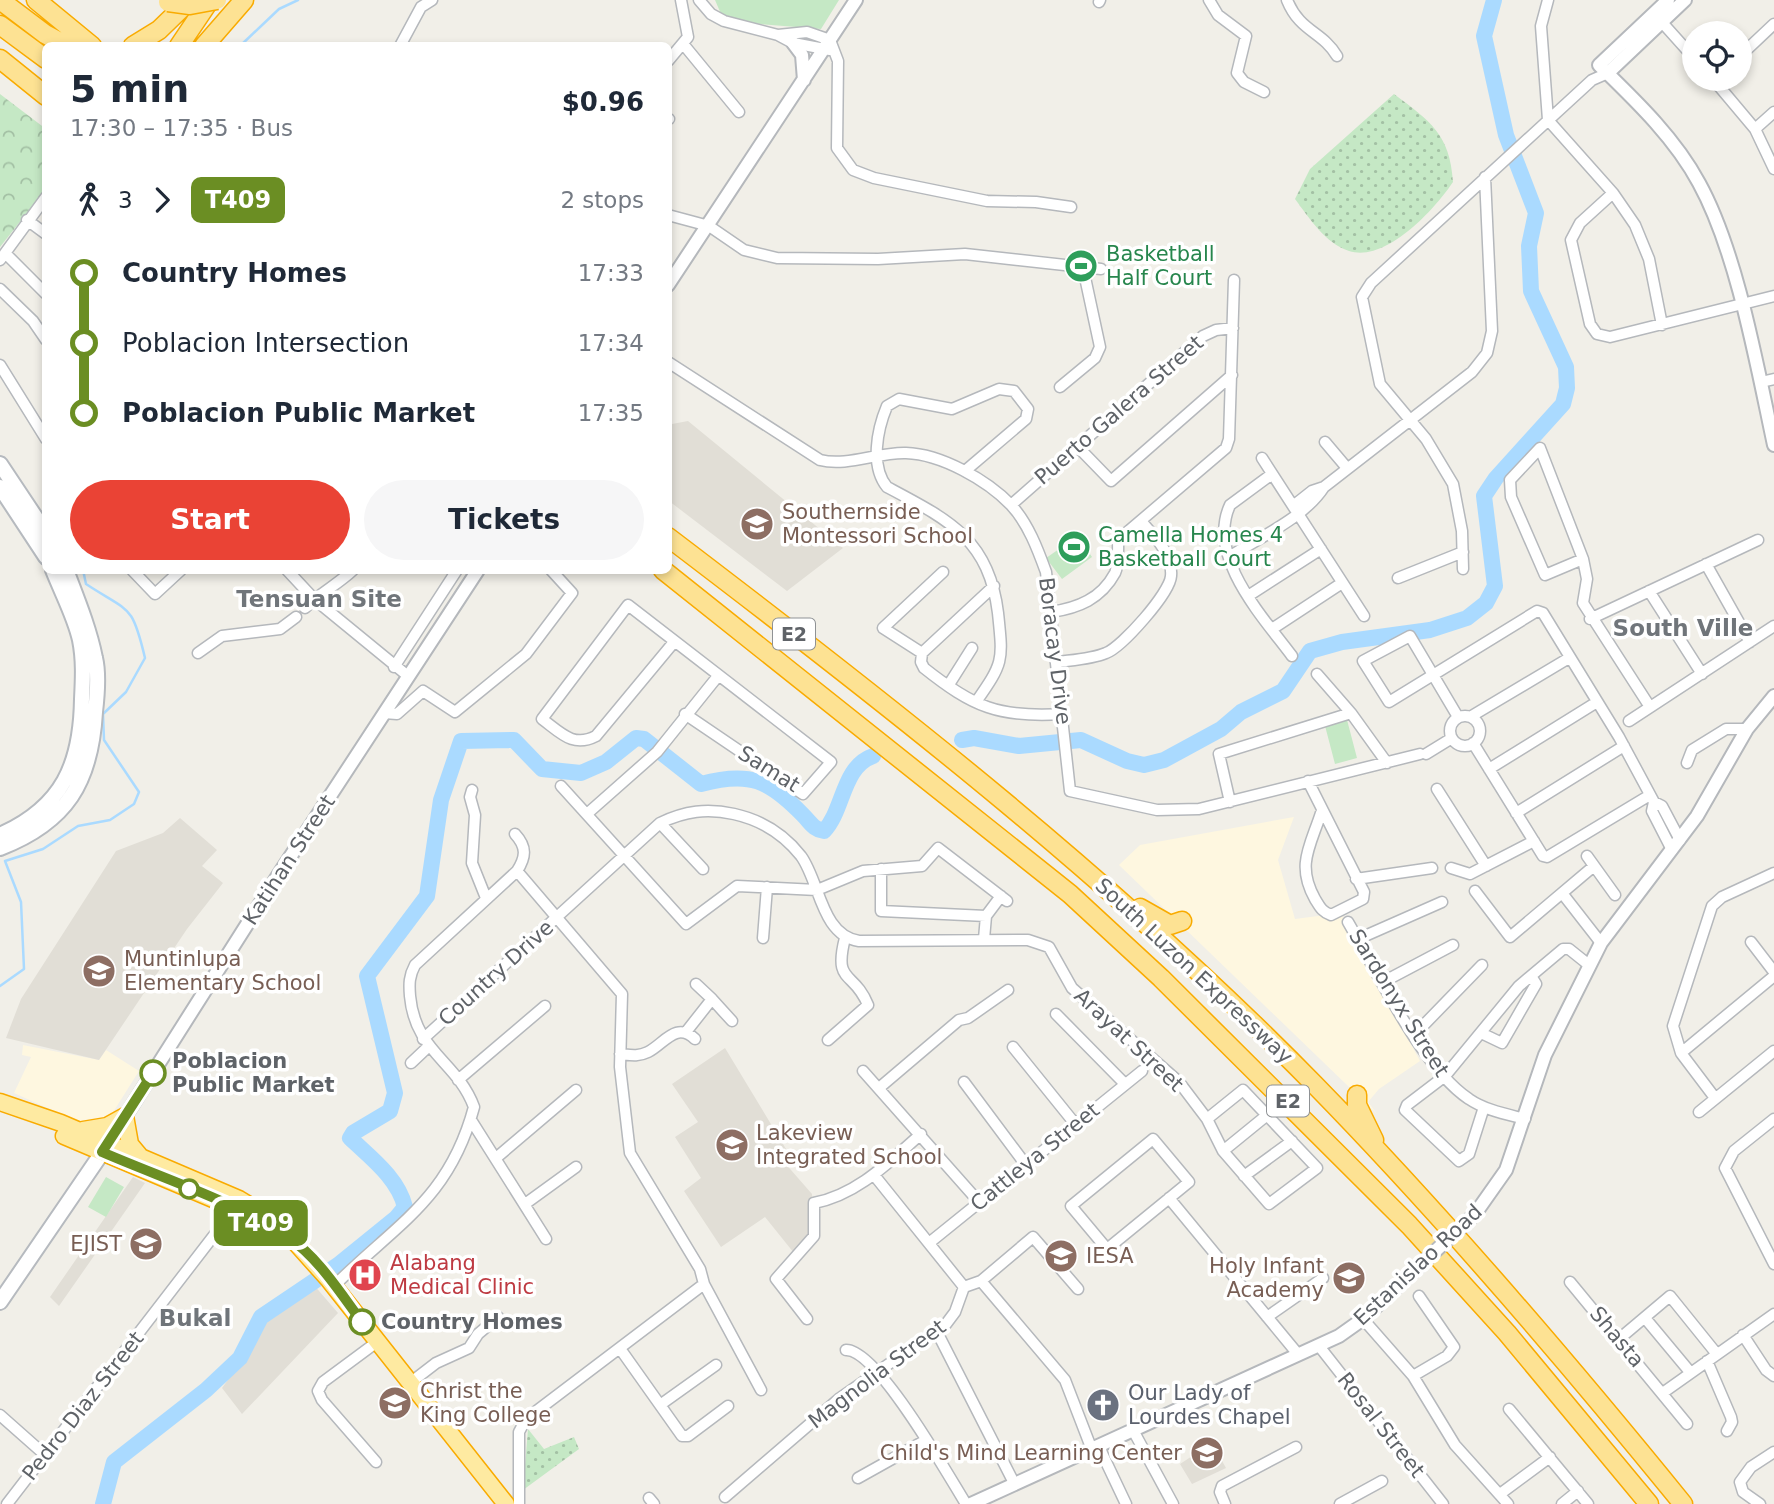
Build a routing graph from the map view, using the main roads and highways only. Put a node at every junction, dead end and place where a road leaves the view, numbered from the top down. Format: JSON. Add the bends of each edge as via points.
{"nodes":[{"id":1,"x":0,"y":0,"type":"edge"},
{"id":2,"x":36,"y":0,"type":"edge"},
{"id":3,"x":190,"y":0,"type":"edge"},
{"id":4,"x":210,"y":0,"type":"edge"},
{"id":5,"x":217,"y":0,"type":"edge"},
{"id":6,"x":244,"y":0,"type":"edge"},
{"id":7,"x":166,"y":1,"type":"edge"},
{"id":8,"x":0,"y":25,"type":"edge"},
{"id":9,"x":60,"y":42,"type":"edge"},
{"id":10,"x":87,"y":42,"type":"edge"},
{"id":11,"x":140,"y":42,"type":"edge"},
{"id":12,"x":182,"y":42,"type":"edge"},
{"id":13,"x":207,"y":42,"type":"edge"},
{"id":14,"x":42,"y":56,"type":"edge"},
{"id":15,"x":0,"y":60,"type":"edge"},
{"id":16,"x":42,"y":93,"type":"edge"},
{"id":17,"x":0,"y":464,"type":"edge"},
{"id":18,"x":0,"y":488,"type":"edge"},
{"id":19,"x":42,"y":527,"type":"edge"},
{"id":20,"x":672,"y":540,"type":"edge"},
{"id":21,"x":42,"y":551,"type":"edge"},
{"id":22,"x":55,"y":574,"type":"edge"},
{"id":23,"x":67,"y":574,"type":"edge"},
{"id":24,"x":668,"y":574,"type":"edge"},
{"id":25,"x":0,"y":835,"type":"edge"},
{"id":26,"x":0,"y":848,"type":"edge"},
{"id":27,"x":1081,"y":865,"type":"junction"},
{"id":28,"x":1182,"y":921,"type":"dead end"},
{"id":29,"x":1357,"y":1094,"type":"dead end"},
{"id":30,"x":0,"y":1102,"type":"edge"},
{"id":31,"x":19,"y":1111,"type":"junction"},
{"id":32,"x":77,"y":1130,"type":"junction"},
{"id":33,"x":105,"y":1147,"type":"junction"},
{"id":34,"x":141,"y":1156,"type":"junction"},
{"id":35,"x":1384,"y":1158,"type":"junction"},
{"id":36,"x":288,"y":1237,"type":"junction"},
{"id":37,"x":2,"y":1293,"type":"edge"},
{"id":38,"x":506,"y":1504,"type":"edge"},
{"id":39,"x":1649,"y":1504,"type":"edge"},
{"id":40,"x":1683,"y":1504,"type":"edge"}],
"edges":[{"from":1,"to":9,"type":"highway"},
{"from":2,"to":10,"type":"highway"},
{"from":3,"to":11,"type":"highway"},
{"from":4,"to":12,"type":"highway"},
{"from":5,"to":7,"type":"highway","bridge":true,"via":[[190,5]]},
{"from":6,"to":13,"type":"highway"},
{"from":8,"to":14,"type":"highway"},
{"from":15,"to":16,"type":"highway"},
{"from":17,"to":19,"type":"main road"},
{"from":18,"to":21,"type":"main road"},
{"from":20,"to":27,"type":"highway","name":"South Luzon Expressway","number":"E2","via":[[903,719]]},
{"from":22,"to":25,"type":"main road","via":[[83,659],[79,741],[68,776],[50,802]]},
{"from":23,"to":26,"type":"main road","via":[[96,661],[90,758],[74,793],[58,813],[37,830]]},
{"from":24,"to":39,"type":"highway","name":"South Luzon Expressway","number":"E2","via":[[1070,894],[1161,978],[1409,1226],[1507,1333]]},
{"from":27,"to":28,"type":"highway","via":[[1152,916],[1170,925]]},
{"from":27,"to":35,"type":"highway","name":"South Luzon Expressway","number":"E2","via":[[1256,1027]]},
{"from":29,"to":35,"type":"highway","via":[[1357,1105]]},
{"from":30,"to":31,"type":"highway"},
{"from":31,"to":32,"type":"highway"},
{"from":31,"to":33,"type":"highway","via":[[25,1119]]},
{"from":32,"to":33,"type":"highway"},
{"from":32,"to":34,"type":"highway","via":[[98,1129],[125,1116],[131,1144]]},
{"from":33,"to":34,"type":"highway"},
{"from":33,"to":36,"type":"highway"},
{"from":33,"to":37,"type":"main road"},
{"from":34,"to":36,"type":"highway","via":[[239,1199],[278,1223]]},
{"from":35,"to":40,"type":"highway","name":"South Luzon Expressway","number":"E2","via":[[1522,1310]]},
{"from":36,"to":38,"type":"highway","via":[[328,1278]]}]}
